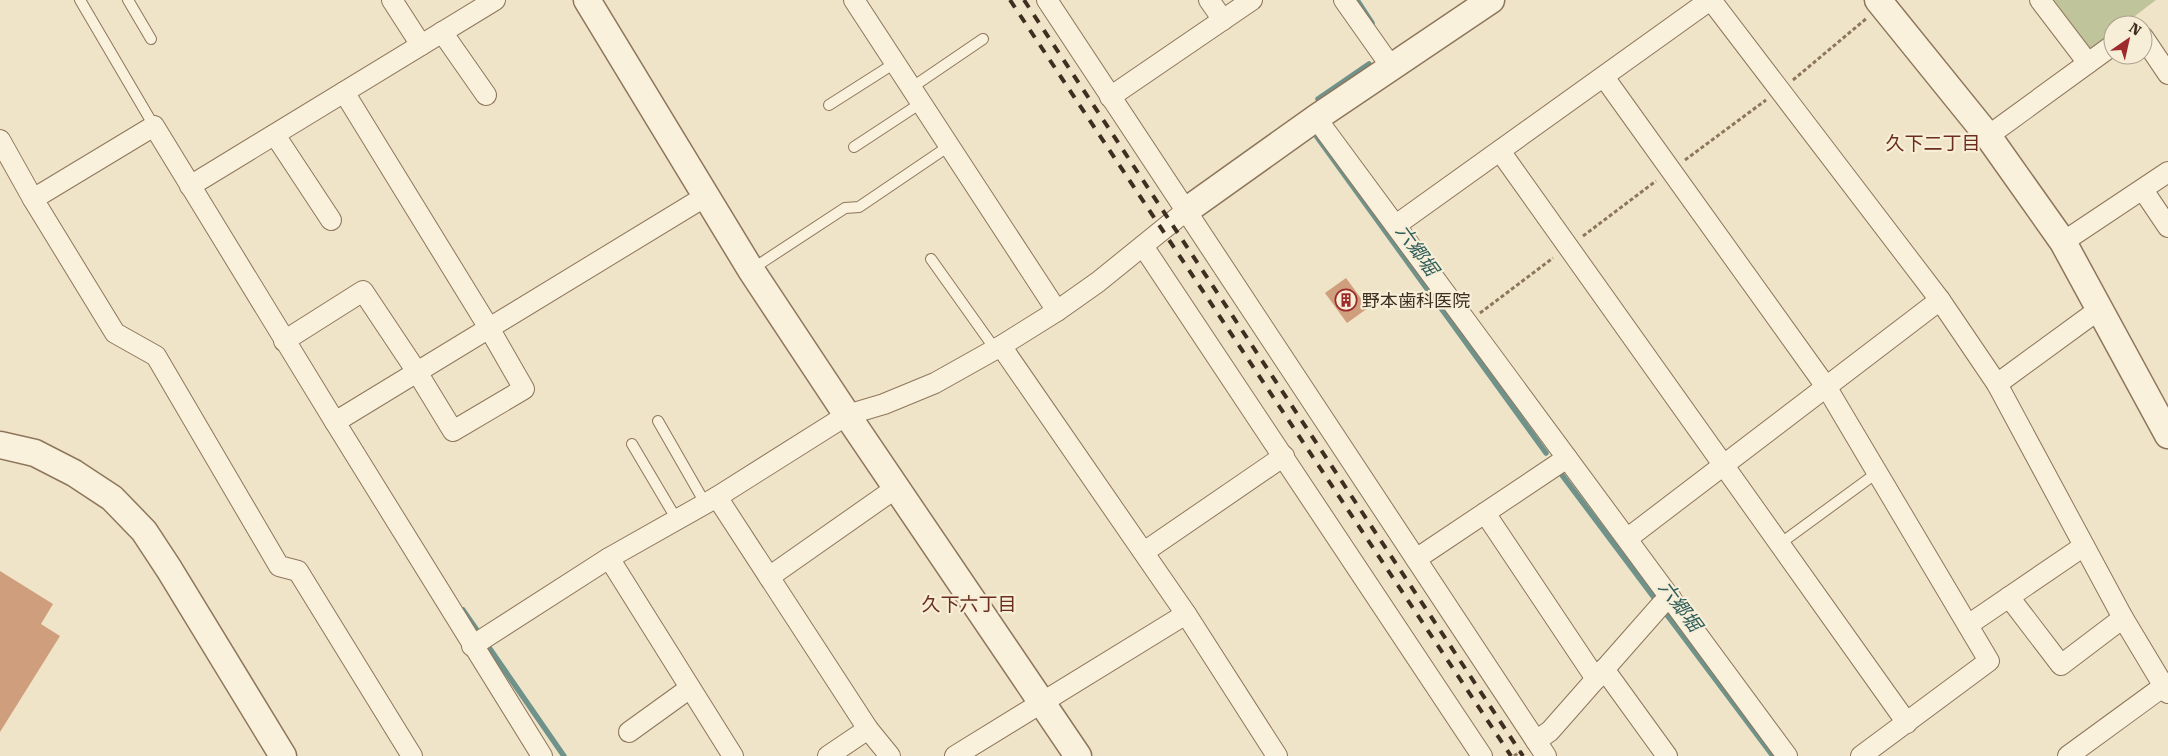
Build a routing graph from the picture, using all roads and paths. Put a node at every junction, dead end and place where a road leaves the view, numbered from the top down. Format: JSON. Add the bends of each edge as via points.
{"nodes":[{"id":1,"x":80,"y":0,"type":"edge"},
{"id":2,"x":128,"y":0,"type":"edge"},
{"id":3,"x":392,"y":0,"type":"edge"},
{"id":4,"x":495,"y":0,"type":"edge"},
{"id":5,"x":854,"y":0,"type":"edge"},
{"id":6,"x":1047,"y":0,"type":"edge"},
{"id":7,"x":1209,"y":0,"type":"edge"},
{"id":8,"x":1252,"y":0,"type":"edge"},
{"id":9,"x":1344,"y":0,"type":"edge"},
{"id":10,"x":1490,"y":0,"type":"edge"},
{"id":11,"x":1711,"y":0,"type":"edge"},
{"id":12,"x":2040,"y":0,"type":"edge"},
{"id":13,"x":592,"y":4,"type":"edge"},
{"id":14,"x":1877,"y":4,"type":"edge"},
{"id":15,"x":1222,"y":20,"type":"junction"},
{"id":16,"x":442,"y":32,"type":"junction"},
{"id":17,"x":151,"y":39,"type":"dead end"},
{"id":18,"x":983,"y":39,"type":"dead end"},
{"id":19,"x":421,"y":46,"type":"junction"},
{"id":20,"x":2103,"y":52,"type":"edge"},
{"id":21,"x":2153,"y":52,"type":"edge"},
{"id":22,"x":895,"y":63,"type":"junction"},
{"id":23,"x":2088,"y":63,"type":"junction"},
{"id":24,"x":1392,"y":68,"type":"junction"},
{"id":25,"x":2168,"y":74,"type":"edge"},
{"id":26,"x":1604,"y":77,"type":"junction"},
{"id":27,"x":1787,"y":85,"type":"dead end"},
{"id":28,"x":344,"y":92,"type":"junction"},
{"id":29,"x":486,"y":95,"type":"dead end"},
{"id":30,"x":1774,"y":95,"type":"dead end"},
{"id":31,"x":916,"y":96,"type":"junction"},
{"id":32,"x":1110,"y":97,"type":"junction"},
{"id":33,"x":829,"y":106,"type":"dead end"},
{"id":34,"x":1316,"y":118,"type":"junction"},
{"id":35,"x":154,"y":126,"type":"junction"},
{"id":36,"x":275,"y":135,"type":"junction"},
{"id":37,"x":1988,"y":136,"type":"junction"},
{"id":38,"x":0,"y":140,"type":"edge"},
{"id":39,"x":949,"y":146,"type":"junction"},
{"id":40,"x":854,"y":147,"type":"dead end"},
{"id":41,"x":1500,"y":151,"type":"junction"},
{"id":42,"x":1678,"y":164,"type":"dead end"},
{"id":43,"x":2168,"y":172,"type":"edge"},
{"id":44,"x":1662,"y":176,"type":"dead end"},
{"id":45,"x":190,"y":186,"type":"junction"},
{"id":46,"x":2143,"y":190,"type":"junction"},
{"id":47,"x":706,"y":196,"type":"junction"},
{"id":48,"x":33,"y":199,"type":"junction"},
{"id":49,"x":1187,"y":210,"type":"junction"},
{"id":50,"x":331,"y":220,"type":"dead end"},
{"id":51,"x":1396,"y":225,"type":"junction"},
{"id":52,"x":2168,"y":227,"type":"edge"},
{"id":53,"x":1582,"y":237,"type":"dead end"},
{"id":54,"x":2063,"y":242,"type":"junction"},
{"id":55,"x":1143,"y":246,"type":"junction"},
{"id":56,"x":1560,"y":252,"type":"dead end"},
{"id":57,"x":931,"y":259,"type":"dead end"},
{"id":58,"x":751,"y":270,"type":"junction"},
{"id":59,"x":1940,"y":300,"type":"junction"},
{"id":60,"x":2100,"y":308,"type":"junction"},
{"id":61,"x":1057,"y":312,"type":"junction"},
{"id":62,"x":1476,"y":316,"type":"dead end"},
{"id":63,"x":489,"y":328,"type":"junction"},
{"id":64,"x":284,"y":341,"type":"junction"},
{"id":65,"x":998,"y":348,"type":"junction"},
{"id":66,"x":417,"y":372,"type":"junction"},
{"id":67,"x":1997,"y":384,"type":"junction"},
{"id":68,"x":1827,"y":388,"type":"junction"},
{"id":69,"x":847,"y":415,"type":"junction"},
{"id":70,"x":658,"y":421,"type":"dead end"},
{"id":71,"x":335,"y":422,"type":"junction"},
{"id":72,"x":2168,"y":435,"type":"edge"},
{"id":73,"x":632,"y":444,"type":"dead end"},
{"id":74,"x":0,"y":445,"type":"edge"},
{"id":75,"x":1284,"y":456,"type":"junction"},
{"id":76,"x":1568,"y":458,"type":"junction"},
{"id":77,"x":1724,"y":465,"type":"junction"},
{"id":78,"x":1878,"y":472,"type":"junction"},
{"id":79,"x":896,"y":488,"type":"junction"},
{"id":80,"x":711,"y":500,"type":"junction"},
{"id":81,"x":1485,"y":513,"type":"junction"},
{"id":82,"x":677,"y":520,"type":"junction"},
{"id":83,"x":1628,"y":538,"type":"junction"},
{"id":84,"x":1781,"y":543,"type":"junction"},
{"id":85,"x":2084,"y":546,"type":"junction"},
{"id":86,"x":1144,"y":552,"type":"junction"},
{"id":87,"x":609,"y":558,"type":"junction"},
{"id":88,"x":1416,"y":559,"type":"junction"},
{"id":89,"x":769,"y":577,"type":"junction"},
{"id":90,"x":2009,"y":597,"type":"junction"},
{"id":91,"x":1671,"y":598,"type":"junction"},
{"id":92,"x":1186,"y":614,"type":"junction"},
{"id":93,"x":2123,"y":618,"type":"junction"},
{"id":94,"x":1968,"y":625,"type":"junction"},
{"id":95,"x":472,"y":646,"type":"junction"},
{"id":96,"x":1600,"y":674,"type":"junction"},
{"id":97,"x":2166,"y":687,"type":"edge"},
{"id":98,"x":690,"y":688,"type":"junction"},
{"id":99,"x":1041,"y":702,"type":"junction"},
{"id":100,"x":1907,"y":723,"type":"junction"},
{"id":101,"x":868,"y":729,"type":"junction"},
{"id":102,"x":629,"y":732,"type":"dead end"},
{"id":103,"x":1541,"y":749,"type":"edge"},
{"id":104,"x":283,"y":756,"type":"edge"},
{"id":105,"x":412,"y":756,"type":"edge"},
{"id":106,"x":542,"y":756,"type":"edge"},
{"id":107,"x":733,"y":756,"type":"edge"},
{"id":108,"x":828,"y":756,"type":"edge"},
{"id":109,"x":890,"y":756,"type":"edge"},
{"id":110,"x":955,"y":756,"type":"edge"},
{"id":111,"x":1078,"y":756,"type":"edge"},
{"id":112,"x":1277,"y":756,"type":"edge"},
{"id":113,"x":1482,"y":756,"type":"edge"},
{"id":114,"x":1667,"y":756,"type":"edge"},
{"id":115,"x":1787,"y":756,"type":"edge"},
{"id":116,"x":1862,"y":756,"type":"edge"},
{"id":117,"x":2068,"y":756,"type":"edge"}],
"edges":[{"from":1,"to":35,"type":"lane"},
{"from":2,"to":17,"type":"lane"},
{"from":3,"to":19,"type":"street"},
{"from":4,"to":16,"type":"street"},
{"from":5,"to":22,"type":"street"},
{"from":6,"to":32,"type":"street"},
{"from":7,"to":15,"type":"street"},
{"from":8,"to":15,"type":"street"},
{"from":9,"to":24,"type":"street"},
{"from":10,"to":24,"type":"street"},
{"from":11,"to":26,"type":"street"},
{"from":11,"to":59,"type":"street"},
{"from":12,"to":23,"type":"street"},
{"from":13,"to":47,"type":"street"},
{"from":14,"to":27,"type":"path"},
{"from":14,"to":37,"type":"street"},
{"from":15,"to":32,"type":"street"},
{"from":16,"to":19,"type":"street"},
{"from":16,"to":29,"type":"street"},
{"from":18,"to":31,"type":"lane"},
{"from":19,"to":28,"type":"street"},
{"from":20,"to":23,"type":"street"},
{"from":21,"to":25,"type":"street"},
{"from":22,"to":31,"type":"street"},
{"from":22,"to":33,"type":"lane"},
{"from":23,"to":37,"type":"street"},
{"from":24,"to":34,"type":"street"},
{"from":26,"to":41,"type":"street"},
{"from":26,"to":68,"type":"street"},
{"from":28,"to":36,"type":"street"},
{"from":28,"to":63,"type":"street"},
{"from":30,"to":42,"type":"path"},
{"from":31,"to":39,"type":"street"},
{"from":31,"to":40,"type":"lane"},
{"from":32,"to":49,"type":"street"},
{"from":34,"to":49,"type":"street"},
{"from":34,"to":51,"type":"street"},
{"from":35,"to":45,"type":"street"},
{"from":35,"to":48,"type":"street"},
{"from":36,"to":45,"type":"street"},
{"from":36,"to":50,"type":"street"},
{"from":37,"to":54,"type":"street"},
{"from":38,"to":48,"type":"street"},
{"from":39,"to":58,"type":"lane","via":[[859,207],[845,208]]},
{"from":39,"to":61,"type":"street"},
{"from":41,"to":51,"type":"street"},
{"from":41,"to":77,"type":"street"},
{"from":43,"to":46,"type":"street"},
{"from":44,"to":53,"type":"path"},
{"from":45,"to":64,"type":"street"},
{"from":46,"to":52,"type":"street"},
{"from":46,"to":54,"type":"street"},
{"from":47,"to":58,"type":"street"},
{"from":47,"to":63,"type":"street"},
{"from":48,"to":105,"type":"street","via":[[115,333],[156,356],[279,566],[298,571]]},
{"from":49,"to":55,"type":"street"},
{"from":49,"to":88,"type":"street"},
{"from":51,"to":76,"type":"street"},
{"from":54,"to":60,"type":"street"},
{"from":55,"to":61,"type":"street"},
{"from":55,"to":75,"type":"street"},
{"from":56,"to":62,"type":"path"},
{"from":57,"to":65,"type":"lane"},
{"from":58,"to":69,"type":"street"},
{"from":59,"to":67,"type":"street"},
{"from":59,"to":68,"type":"street"},
{"from":60,"to":67,"type":"street"},
{"from":60,"to":72,"type":"street"},
{"from":61,"to":65,"type":"street"},
{"from":63,"to":66,"type":"street"},
{"from":63,"to":66,"type":"street","via":[[524,389],[453,431]]},
{"from":64,"to":66,"type":"street","via":[[363,291]]},
{"from":64,"to":71,"type":"street"},
{"from":65,"to":69,"type":"street","via":[[935,383]]},
{"from":65,"to":86,"type":"street"},
{"from":66,"to":71,"type":"street"},
{"from":67,"to":85,"type":"street"},
{"from":68,"to":77,"type":"street"},
{"from":68,"to":78,"type":"street"},
{"from":69,"to":79,"type":"street"},
{"from":69,"to":80,"type":"street"},
{"from":70,"to":80,"type":"lane"},
{"from":71,"to":95,"type":"street"},
{"from":73,"to":82,"type":"lane"},
{"from":74,"to":104,"type":"street","via":[[35,453],[74,473],[112,498],[144,532],[170,569]]},
{"from":75,"to":86,"type":"street"},
{"from":75,"to":113,"type":"street"},
{"from":76,"to":81,"type":"street"},
{"from":76,"to":83,"type":"street"},
{"from":77,"to":83,"type":"street"},
{"from":77,"to":84,"type":"street"},
{"from":78,"to":84,"type":"lane"},
{"from":78,"to":94,"type":"street"},
{"from":79,"to":89,"type":"street"},
{"from":79,"to":99,"type":"street"},
{"from":80,"to":82,"type":"street"},
{"from":80,"to":89,"type":"street"},
{"from":81,"to":88,"type":"street"},
{"from":81,"to":96,"type":"street"},
{"from":82,"to":87,"type":"street"},
{"from":83,"to":91,"type":"street"},
{"from":84,"to":100,"type":"street"},
{"from":85,"to":90,"type":"street"},
{"from":85,"to":93,"type":"street"},
{"from":86,"to":92,"type":"street"},
{"from":87,"to":95,"type":"street"},
{"from":87,"to":98,"type":"street"},
{"from":88,"to":103,"type":"street"},
{"from":89,"to":101,"type":"street"},
{"from":90,"to":93,"type":"street","via":[[2061,665]]},
{"from":90,"to":94,"type":"street"},
{"from":91,"to":96,"type":"street","via":[[1661,605]]},
{"from":91,"to":115,"type":"street"},
{"from":92,"to":99,"type":"street"},
{"from":92,"to":112,"type":"street"},
{"from":93,"to":97,"type":"street"},
{"from":94,"to":100,"type":"street","via":[[1989,661]]},
{"from":95,"to":106,"type":"street"},
{"from":96,"to":103,"type":"street","via":[[1550,731]]},
{"from":96,"to":114,"type":"street"},
{"from":97,"to":117,"type":"street"},
{"from":98,"to":102,"type":"street"},
{"from":98,"to":107,"type":"street"},
{"from":99,"to":110,"type":"street"},
{"from":99,"to":111,"type":"street"},
{"from":100,"to":116,"type":"street"},
{"from":101,"to":108,"type":"street"},
{"from":101,"to":109,"type":"street"}]}
